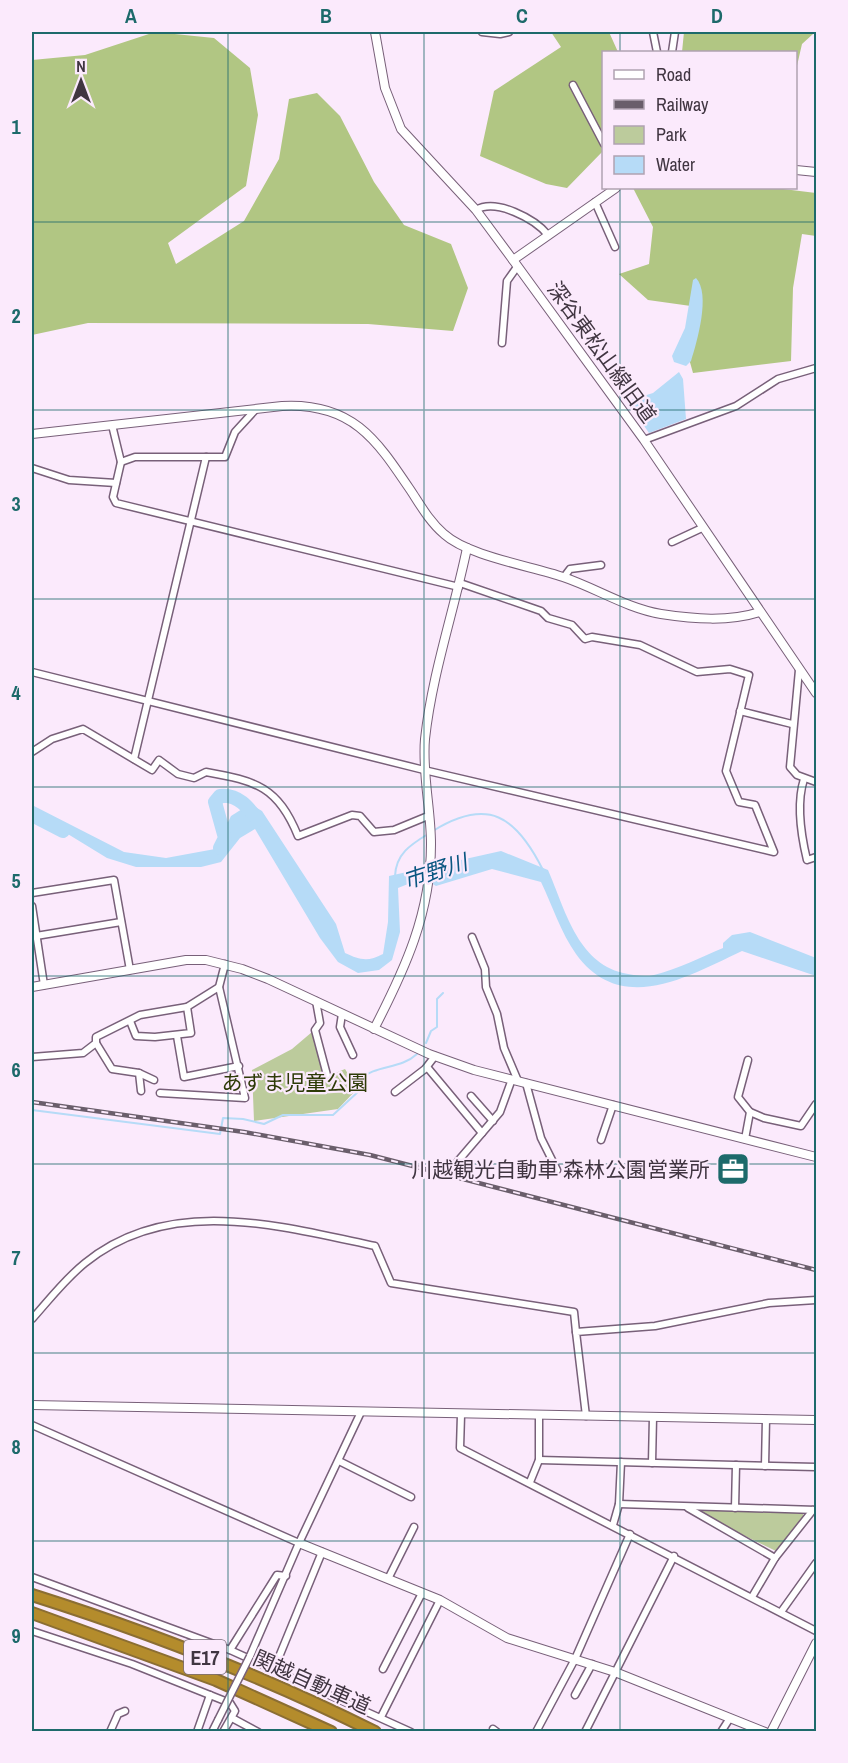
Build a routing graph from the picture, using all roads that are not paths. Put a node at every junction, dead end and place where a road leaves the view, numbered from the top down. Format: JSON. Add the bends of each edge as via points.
{"nodes":[{"id":1,"x":375,"y":32,"type":"edge"},
{"id":2,"x":482,"y":32,"type":"edge"},
{"id":3,"x":509,"y":32,"type":"edge"},
{"id":4,"x":653,"y":32,"type":"edge"},
{"id":5,"x":675,"y":32,"type":"edge"},
{"id":6,"x":657,"y":51,"type":"edge"},
{"id":7,"x":672,"y":51,"type":"edge"},
{"id":8,"x":573,"y":85,"type":"dead end"},
{"id":9,"x":602,"y":142,"type":"edge"},
{"id":10,"x":797,"y":170,"type":"edge"},
{"id":11,"x":816,"y":172,"type":"edge"},
{"id":12,"x":614,"y":189,"type":"edge"},
{"id":13,"x":595,"y":202,"type":"junction"},
{"id":14,"x":476,"y":210,"type":"junction"},
{"id":15,"x":548,"y":235,"type":"junction"},
{"id":16,"x":615,"y":247,"type":"dead end"},
{"id":17,"x":515,"y":263,"type":"junction"},
{"id":18,"x":502,"y":343,"type":"dead end"},
{"id":19,"x":816,"y":368,"type":"edge"},
{"id":20,"x":256,"y":409,"type":"junction"},
{"id":21,"x":112,"y":425,"type":"junction"},
{"id":22,"x":32,"y":434,"type":"edge"},
{"id":23,"x":644,"y":440,"type":"junction"},
{"id":24,"x":206,"y":457,"type":"junction"},
{"id":25,"x":121,"y":462,"type":"junction"},
{"id":26,"x":32,"y":468,"type":"edge"},
{"id":27,"x":116,"y":483,"type":"junction"},
{"id":28,"x":190,"y":521,"type":"junction"},
{"id":29,"x":702,"y":528,"type":"junction"},
{"id":30,"x":672,"y":542,"type":"dead end"},
{"id":31,"x":467,"y":548,"type":"junction"},
{"id":32,"x":601,"y":565,"type":"dead end"},
{"id":33,"x":564,"y":577,"type":"junction"},
{"id":34,"x":459,"y":585,"type":"junction"},
{"id":35,"x":760,"y":612,"type":"junction"},
{"id":36,"x":799,"y":670,"type":"junction"},
{"id":37,"x":32,"y":672,"type":"edge"},
{"id":38,"x":816,"y":693,"type":"edge"},
{"id":39,"x":146,"y":700,"type":"junction"},
{"id":40,"x":741,"y":711,"type":"junction"},
{"id":41,"x":792,"y":724,"type":"junction"},
{"id":42,"x":32,"y":752,"type":"edge"},
{"id":43,"x":134,"y":759,"type":"junction"},
{"id":44,"x":424,"y":770,"type":"junction"},
{"id":45,"x":804,"y":778,"type":"junction"},
{"id":46,"x":816,"y":782,"type":"edge"},
{"id":47,"x":428,"y":816,"type":"junction"},
{"id":48,"x":816,"y":857,"type":"edge"},
{"id":49,"x":32,"y":893,"type":"edge"},
{"id":50,"x":32,"y":906,"type":"edge"},
{"id":51,"x":121,"y":922,"type":"junction"},
{"id":52,"x":36,"y":936,"type":"junction"},
{"id":53,"x":472,"y":937,"type":"dead end"},
{"id":54,"x":225,"y":964,"type":"junction"},
{"id":55,"x":130,"y":970,"type":"junction"},
{"id":56,"x":44,"y":985,"type":"junction"},
{"id":57,"x":32,"y":987,"type":"edge"},
{"id":58,"x":219,"y":987,"type":"junction"},
{"id":59,"x":316,"y":1002,"type":"junction"},
{"id":60,"x":187,"y":1007,"type":"junction"},
{"id":61,"x":342,"y":1014,"type":"junction"},
{"id":62,"x":130,"y":1021,"type":"junction"},
{"id":63,"x":374,"y":1029,"type":"junction"},
{"id":64,"x":177,"y":1036,"type":"junction"},
{"id":65,"x":96,"y":1043,"type":"junction"},
{"id":66,"x":353,"y":1055,"type":"dead end"},
{"id":67,"x":435,"y":1056,"type":"junction"},
{"id":68,"x":32,"y":1058,"type":"edge"},
{"id":69,"x":748,"y":1060,"type":"dead end"},
{"id":70,"x":239,"y":1066,"type":"junction"},
{"id":71,"x":427,"y":1067,"type":"junction"},
{"id":72,"x":139,"y":1073,"type":"junction"},
{"id":73,"x":327,"y":1075,"type":"dead end"},
{"id":74,"x":154,"y":1080,"type":"dead end"},
{"id":75,"x":519,"y":1081,"type":"junction"},
{"id":76,"x":141,"y":1091,"type":"dead end"},
{"id":77,"x":395,"y":1092,"type":"dead end"},
{"id":78,"x":159,"y":1093,"type":"dead end"},
{"id":79,"x":471,"y":1096,"type":"dead end"},
{"id":80,"x":816,"y":1104,"type":"edge"},
{"id":81,"x":613,"y":1105,"type":"junction"},
{"id":82,"x":750,"y":1112,"type":"junction"},
{"id":83,"x":493,"y":1121,"type":"junction"},
{"id":84,"x":482,"y":1133,"type":"junction"},
{"id":85,"x":745,"y":1139,"type":"junction"},
{"id":86,"x":602,"y":1140,"type":"dead end"},
{"id":87,"x":816,"y":1157,"type":"edge"},
{"id":88,"x":458,"y":1161,"type":"dead end"},
{"id":89,"x":557,"y":1170,"type":"dead end"},
{"id":90,"x":816,"y":1300,"type":"edge"},
{"id":91,"x":32,"y":1319,"type":"edge"},
{"id":92,"x":576,"y":1332,"type":"junction"},
{"id":93,"x":32,"y":1405,"type":"edge"},
{"id":94,"x":361,"y":1412,"type":"junction"},
{"id":95,"x":461,"y":1415,"type":"junction"},
{"id":96,"x":539,"y":1415,"type":"junction"},
{"id":97,"x":586,"y":1416,"type":"junction"},
{"id":98,"x":653,"y":1417,"type":"junction"},
{"id":99,"x":766,"y":1419,"type":"junction"},
{"id":100,"x":816,"y":1420,"type":"edge"},
{"id":101,"x":32,"y":1425,"type":"edge"},
{"id":102,"x":538,"y":1460,"type":"junction"},
{"id":103,"x":339,"y":1461,"type":"junction"},
{"id":104,"x":621,"y":1462,"type":"junction"},
{"id":105,"x":652,"y":1463,"type":"junction"},
{"id":106,"x":736,"y":1465,"type":"junction"},
{"id":107,"x":765,"y":1466,"type":"junction"},
{"id":108,"x":816,"y":1467,"type":"edge"},
{"id":109,"x":530,"y":1482,"type":"junction"},
{"id":110,"x":411,"y":1497,"type":"dead end"},
{"id":111,"x":619,"y":1504,"type":"junction"},
{"id":112,"x":688,"y":1508,"type":"junction"},
{"id":113,"x":735,"y":1508,"type":"junction"},
{"id":114,"x":815,"y":1510,"type":"edge"},
{"id":115,"x":613,"y":1525,"type":"junction"},
{"id":116,"x":414,"y":1527,"type":"dead end"},
{"id":117,"x":630,"y":1534,"type":"junction"},
{"id":118,"x":299,"y":1543,"type":"junction"},
{"id":119,"x":322,"y":1552,"type":"junction"},
{"id":120,"x":674,"y":1556,"type":"junction"},
{"id":121,"x":775,"y":1558,"type":"junction"},
{"id":122,"x":816,"y":1563,"type":"edge"},
{"id":123,"x":286,"y":1576,"type":"junction"},
{"id":124,"x":32,"y":1577,"type":"edge"},
{"id":125,"x":388,"y":1579,"type":"junction"},
{"id":126,"x":422,"y":1593,"type":"junction"},
{"id":127,"x":32,"y":1595,"type":"edge"},
{"id":128,"x":752,"y":1597,"type":"junction"},
{"id":129,"x":440,"y":1600,"type":"junction"},
{"id":130,"x":781,"y":1612,"type":"junction"},
{"id":131,"x":32,"y":1613,"type":"edge"},
{"id":132,"x":32,"y":1631,"type":"edge"},
{"id":133,"x":816,"y":1631,"type":"edge"},
{"id":134,"x":816,"y":1643,"type":"edge"},
{"id":135,"x":230,"y":1650,"type":"junction"},
{"id":136,"x":575,"y":1659,"type":"junction"},
{"id":137,"x":592,"y":1664,"type":"junction"},
{"id":138,"x":274,"y":1669,"type":"junction"},
{"id":139,"x":383,"y":1669,"type":"dead end"},
{"id":140,"x":615,"y":1672,"type":"junction"},
{"id":141,"x":210,"y":1695,"type":"junction"},
{"id":142,"x":575,"y":1695,"type":"dead end"},
{"id":143,"x":125,"y":1711,"type":"dead end"},
{"id":144,"x":381,"y":1717,"type":"junction"},
{"id":145,"x":232,"y":1718,"type":"junction"},
{"id":146,"x":730,"y":1718,"type":"junction"},
{"id":147,"x":110,"y":1731,"type":"edge"},
{"id":148,"x":197,"y":1731,"type":"edge"},
{"id":149,"x":212,"y":1731,"type":"edge"},
{"id":150,"x":223,"y":1731,"type":"edge"},
{"id":151,"x":258,"y":1731,"type":"edge"},
{"id":152,"x":331,"y":1731,"type":"edge"},
{"id":153,"x":375,"y":1731,"type":"edge"},
{"id":154,"x":411,"y":1731,"type":"edge"},
{"id":155,"x":536,"y":1731,"type":"edge"},
{"id":156,"x":585,"y":1731,"type":"edge"},
{"id":157,"x":721,"y":1731,"type":"edge"},
{"id":158,"x":765,"y":1731,"type":"edge"},
{"id":159,"x":771,"y":1731,"type":"edge"}],
"edges":[{"from":1,"to":14,"type":"street","name":"深谷東松山線旧道","via":[[385,88],[401,129]]},
{"from":2,"to":3,"type":"street"},
{"from":4,"to":6,"type":"street"},
{"from":5,"to":7,"type":"street"},
{"from":8,"to":9,"type":"street"},
{"from":10,"to":11,"type":"street"},
{"from":12,"to":13,"type":"street"},
{"from":13,"to":15,"type":"street"},
{"from":13,"to":16,"type":"street"},
{"from":14,"to":15,"type":"street","via":[[482,207],[511,211]]},
{"from":14,"to":17,"type":"street","name":"深谷東松山線旧道"},
{"from":15,"to":17,"type":"street"},
{"from":17,"to":18,"type":"street","via":[[507,281]]},
{"from":17,"to":23,"type":"street","name":"深谷東松山線旧道"},
{"from":19,"to":23,"type":"street","via":[[778,379],[736,406]]},
{"from":20,"to":21,"type":"street"},
{"from":20,"to":24,"type":"street","via":[[235,432],[225,457]]},
{"from":20,"to":31,"type":"street","via":[[312,407],[352,422],[379,443],[430,519],[445,535]]},
{"from":21,"to":22,"type":"street"},
{"from":21,"to":25,"type":"street"},
{"from":23,"to":29,"type":"street","name":"深谷東松山線旧道"},
{"from":24,"to":25,"type":"street","via":[[135,457]]},
{"from":24,"to":28,"type":"street"},
{"from":25,"to":27,"type":"street"},
{"from":26,"to":27,"type":"street","via":[[69,480]]},
{"from":27,"to":28,"type":"street","via":[[116,503]]},
{"from":28,"to":34,"type":"street"},
{"from":28,"to":39,"type":"street"},
{"from":29,"to":30,"type":"street"},
{"from":29,"to":35,"type":"street","name":"深谷東松山線旧道"},
{"from":31,"to":33,"type":"street"},
{"from":31,"to":34,"type":"street"},
{"from":32,"to":33,"type":"street","via":[[570,569]]},
{"from":33,"to":35,"type":"street","via":[[659,613],[720,619]]},
{"from":34,"to":40,"type":"street","via":[[541,611],[548,618],[572,625],[585,639],[640,645],[697,672],[730,669],[749,675]]},
{"from":34,"to":44,"type":"street","via":[[428,720]]},
{"from":35,"to":36,"type":"street","name":"深谷東松山線旧道"},
{"from":36,"to":38,"type":"street","name":"深谷東松山線旧道"},
{"from":36,"to":41,"type":"street"},
{"from":37,"to":39,"type":"street"},
{"from":39,"to":43,"type":"street"},
{"from":39,"to":44,"type":"street"},
{"from":40,"to":41,"type":"street"},
{"from":40,"to":44,"type":"street","via":[[726,771],[740,802],[755,805],[774,852]]},
{"from":41,"to":45,"type":"street","via":[[790,767]]},
{"from":42,"to":43,"type":"street","via":[[52,739],[83,729]]},
{"from":43,"to":47,"type":"street","via":[[152,770],[159,760],[178,774],[194,778],[206,772],[261,786],[287,812],[298,836],[352,814],[360,816],[374,832],[394,830]]},
{"from":44,"to":47,"type":"street"},
{"from":45,"to":46,"type":"street"},
{"from":45,"to":48,"type":"street","via":[[802,842],[807,860]]},
{"from":47,"to":63,"type":"street","via":[[431,841],[427,895],[416,941]]},
{"from":49,"to":51,"type":"street","via":[[114,880]]},
{"from":50,"to":52,"type":"street"},
{"from":51,"to":52,"type":"street"},
{"from":51,"to":55,"type":"street"},
{"from":52,"to":56,"type":"street"},
{"from":53,"to":75,"type":"street","via":[[485,969],[486,987],[504,1048]]},
{"from":54,"to":55,"type":"street","via":[[186,960]]},
{"from":54,"to":58,"type":"street"},
{"from":54,"to":59,"type":"street"},
{"from":55,"to":56,"type":"street"},
{"from":56,"to":57,"type":"street"},
{"from":58,"to":60,"type":"street"},
{"from":58,"to":70,"type":"street"},
{"from":59,"to":61,"type":"street"},
{"from":59,"to":73,"type":"street","via":[[320,1023],[315,1030]]},
{"from":60,"to":62,"type":"street","via":[[156,1010]]},
{"from":60,"to":64,"type":"street","via":[[191,1033]]},
{"from":61,"to":63,"type":"street"},
{"from":61,"to":66,"type":"street","via":[[340,1026]]},
{"from":62,"to":64,"type":"street","via":[[136,1036]]},
{"from":62,"to":65,"type":"street","via":[[96,1036]]},
{"from":63,"to":67,"type":"street"},
{"from":64,"to":70,"type":"street","via":[[184,1077]]},
{"from":65,"to":68,"type":"street","via":[[83,1053]]},
{"from":65,"to":72,"type":"street","via":[[112,1069]]},
{"from":67,"to":71,"type":"street"},
{"from":67,"to":75,"type":"street"},
{"from":69,"to":82,"type":"street","via":[[738,1097]]},
{"from":70,"to":78,"type":"street","via":[[244,1098]]},
{"from":71,"to":77,"type":"street"},
{"from":71,"to":84,"type":"street"},
{"from":72,"to":74,"type":"street"},
{"from":72,"to":76,"type":"street"},
{"from":75,"to":81,"type":"street"},
{"from":75,"to":83,"type":"street"},
{"from":75,"to":89,"type":"street"},
{"from":79,"to":83,"type":"street"},
{"from":80,"to":82,"type":"street","via":[[801,1126]]},
{"from":81,"to":85,"type":"street"},
{"from":81,"to":86,"type":"street"},
{"from":82,"to":85,"type":"street"},
{"from":83,"to":84,"type":"street"},
{"from":84,"to":88,"type":"street"},
{"from":85,"to":87,"type":"street"},
{"from":90,"to":92,"type":"street","via":[[769,1304],[655,1326]]},
{"from":91,"to":92,"type":"street","via":[[85,1263],[120,1240],[142,1230],[214,1220],[271,1224],[375,1246],[391,1283],[574,1312]]},
{"from":92,"to":97,"type":"street"},
{"from":93,"to":94,"type":"street"},
{"from":94,"to":95,"type":"street"},
{"from":94,"to":103,"type":"street"},
{"from":95,"to":96,"type":"street"},
{"from":95,"to":109,"type":"street","via":[[460,1448]]},
{"from":96,"to":97,"type":"street"},
{"from":96,"to":102,"type":"street"},
{"from":97,"to":98,"type":"street"},
{"from":98,"to":99,"type":"street"},
{"from":98,"to":105,"type":"street"},
{"from":99,"to":100,"type":"street"},
{"from":99,"to":107,"type":"street"},
{"from":101,"to":118,"type":"street"},
{"from":102,"to":104,"type":"street"},
{"from":102,"to":109,"type":"street"},
{"from":103,"to":110,"type":"street"},
{"from":103,"to":118,"type":"street"},
{"from":104,"to":105,"type":"street"},
{"from":104,"to":111,"type":"street"},
{"from":105,"to":106,"type":"street"},
{"from":106,"to":107,"type":"street"},
{"from":106,"to":113,"type":"street"},
{"from":107,"to":108,"type":"street"},
{"from":109,"to":115,"type":"street"},
{"from":111,"to":112,"type":"street"},
{"from":111,"to":115,"type":"street"},
{"from":112,"to":113,"type":"street"},
{"from":112,"to":121,"type":"street"},
{"from":113,"to":114,"type":"street"},
{"from":114,"to":121,"type":"street"},
{"from":115,"to":117,"type":"street"},
{"from":116,"to":125,"type":"street"},
{"from":117,"to":120,"type":"street"},
{"from":117,"to":136,"type":"street"},
{"from":118,"to":119,"type":"street"},
{"from":118,"to":123,"type":"street"},
{"from":119,"to":125,"type":"street"},
{"from":119,"to":138,"type":"street"},
{"from":120,"to":128,"type":"street"},
{"from":120,"to":140,"type":"street"},
{"from":121,"to":128,"type":"street"},
{"from":122,"to":130,"type":"street"},
{"from":123,"to":135,"type":"street","via":[[277,1575]]},
{"from":123,"to":149,"type":"street","bridge":true},
{"from":124,"to":135,"type":"street"},
{"from":125,"to":126,"type":"street"},
{"from":126,"to":129,"type":"street"},
{"from":126,"to":139,"type":"street"},
{"from":127,"to":153,"type":"highway","name":"関越自動車道","number":"E17","via":[[160,1639]]},
{"from":128,"to":130,"type":"street"},
{"from":129,"to":136,"type":"street","via":[[507,1638]]},
{"from":129,"to":144,"type":"street"},
{"from":130,"to":133,"type":"street"},
{"from":131,"to":152,"type":"highway","name":"関越自動車道","number":"E17","via":[[216,1680]]},
{"from":132,"to":141,"type":"street"},
{"from":134,"to":159,"type":"street"},
{"from":135,"to":138,"type":"street"},
{"from":136,"to":137,"type":"street"},
{"from":136,"to":155,"type":"street"},
{"from":137,"to":140,"type":"street"},
{"from":137,"to":142,"type":"street"},
{"from":138,"to":144,"type":"street"},
{"from":140,"to":146,"type":"street"},
{"from":140,"to":156,"type":"street"},
{"from":141,"to":145,"type":"street","via":[[234,1706]]},
{"from":141,"to":148,"type":"street"},
{"from":143,"to":147,"type":"street","via":[[118,1714]]},
{"from":144,"to":154,"type":"street"},
{"from":145,"to":150,"type":"street"},
{"from":145,"to":151,"type":"street"},
{"from":146,"to":157,"type":"street"},
{"from":146,"to":158,"type":"street"}]}
